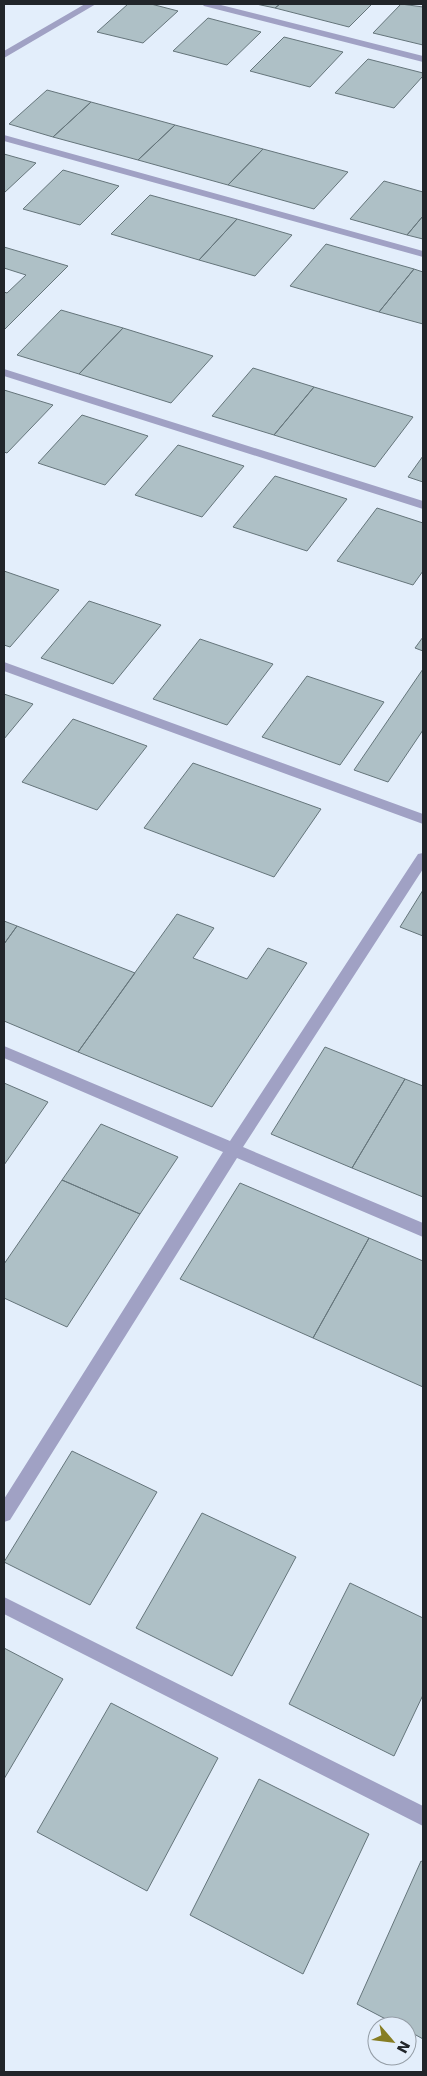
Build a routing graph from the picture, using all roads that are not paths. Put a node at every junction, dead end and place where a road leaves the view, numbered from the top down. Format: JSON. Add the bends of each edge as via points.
{"nodes":[{"id":1,"x":91,"y":4,"type":"edge"},
{"id":2,"x":208,"y":4,"type":"edge"},
{"id":3,"x":4,"y":55,"type":"edge"},
{"id":4,"x":423,"y":59,"type":"edge"},
{"id":5,"x":4,"y":138,"type":"edge"},
{"id":6,"x":423,"y":254,"type":"edge"},
{"id":7,"x":4,"y":372,"type":"edge"},
{"id":8,"x":423,"y":505,"type":"edge"},
{"id":9,"x":4,"y":666,"type":"edge"},
{"id":10,"x":423,"y":819,"type":"edge"},
{"id":11,"x":423,"y":858,"type":"edge"},
{"id":12,"x":4,"y":1052,"type":"edge"},
{"id":13,"x":233,"y":1150,"type":"junction"},
{"id":14,"x":423,"y":1230,"type":"edge"},
{"id":15,"x":4,"y":1514,"type":"edge"},
{"id":16,"x":4,"y":1605,"type":"edge"},
{"id":17,"x":423,"y":1816,"type":"edge"}],
"edges":[{"from":1,"to":3,"type":"street"},
{"from":2,"to":4,"type":"street"},
{"from":5,"to":6,"type":"street"},
{"from":7,"to":8,"type":"street"},
{"from":9,"to":10,"type":"street"},
{"from":11,"to":13,"type":"street"},
{"from":12,"to":13,"type":"street"},
{"from":13,"to":14,"type":"street"},
{"from":13,"to":15,"type":"street"},
{"from":16,"to":17,"type":"street"}]}
